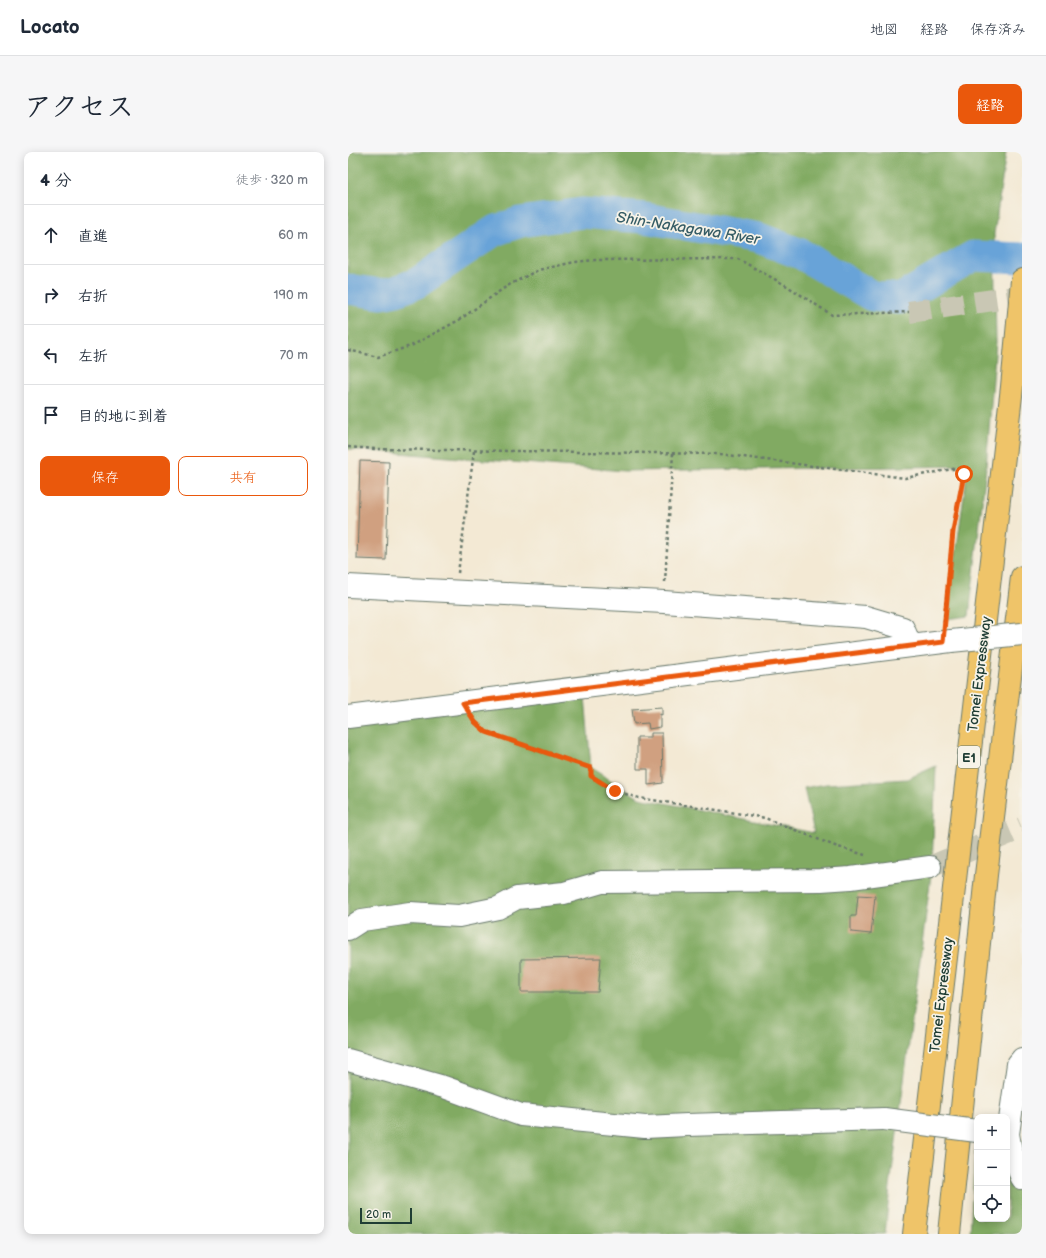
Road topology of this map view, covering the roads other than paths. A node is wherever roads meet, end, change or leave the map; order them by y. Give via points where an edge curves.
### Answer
1 (1022, 280) edge
2 (1022, 577) edge
3 (348, 586) edge
4 (1022, 634) edge
5 (911, 646) junction
6 (348, 717) edge
7 (930, 867) tunnel mouth
8 (348, 929) edge
9 (1022, 1059) edge
10 (348, 1060) edge
11 (1011, 1127) edge
12 (974, 1131) edge
13 (1022, 1178) edge
14 (914, 1234) edge
15 (949, 1234) edge

1 - 14 highway, Tomei Expressway / E1 via 1012,387
2 - 15 highway, E1 via 986,875
3 - 5 street via 664,602 866,617 903,628
4 - 5 street, bridge
5 - 6 street
7 - 8 street via 821,880 602,882 564,893 517,898 498,908 459,916 410,913 362,920
9 - 11 street via 1018,1064
10 - 12 street, bridge via 444,1087 522,1115 645,1127 884,1119
11 - 13 street via 1011,1151

